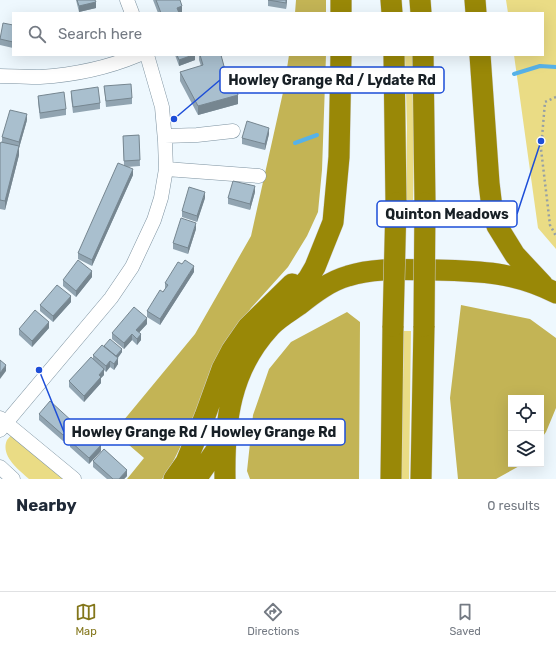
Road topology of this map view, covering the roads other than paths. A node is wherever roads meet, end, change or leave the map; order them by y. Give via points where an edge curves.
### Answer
1 (127, 0) edge
2 (341, 0) edge
3 (391, 0) edge
4 (420, 0) edge
5 (475, 0) edge
6 (132, 12) edge
7 (341, 12) edge
8 (392, 12) edge
9 (421, 12) edge
10 (476, 12) edge
11 (135, 56) edge
12 (147, 56) edge
13 (341, 56) edge
14 (394, 56) edge
15 (423, 56) edge
16 (480, 56) edge
17 (0, 76) edge
18 (233, 130) dead end
19 (164, 136) junction
20 (166, 169) junction
21 (259, 176) dead end
22 (321, 250) junction
23 (551, 291) edge
24 (271, 325) junction
25 (227, 420) junction
26 (2, 423) edge
27 (0, 467) edge
28 (12, 479) edge
29 (74, 479) edge
30 (174, 479) edge
31 (196, 479) edge
32 (225, 479) edge
33 (391, 479) edge
34 (421, 479) edge

1 - 6 street
2 - 7 highway
3 - 8 highway
4 - 9 highway
5 - 10 highway
11 - 17 street via 73,73 39,77
12 - 19 street via 162,107
13 - 22 highway via 336,196 333,222
14 - 33 highway, bridge via 396,203
15 - 34 highway, bridge via 425,203
16 - 23 highway via 489,183 497,226 514,255
18 - 19 street
19 - 20 street
20 - 21 street
20 - 26 street via 154,220 132,268 111,298
22 - 24 highway via 308,279
22 - 30 highway via 302,274 248,327 232,350 222,368 186,462
23 - 24 highway via 517,277 489,272 364,272 333,282
24 - 25 highway via 253,347 241,369
25 - 31 highway via 217,449
25 - 32 highway
26 - 29 street
27 - 28 street

